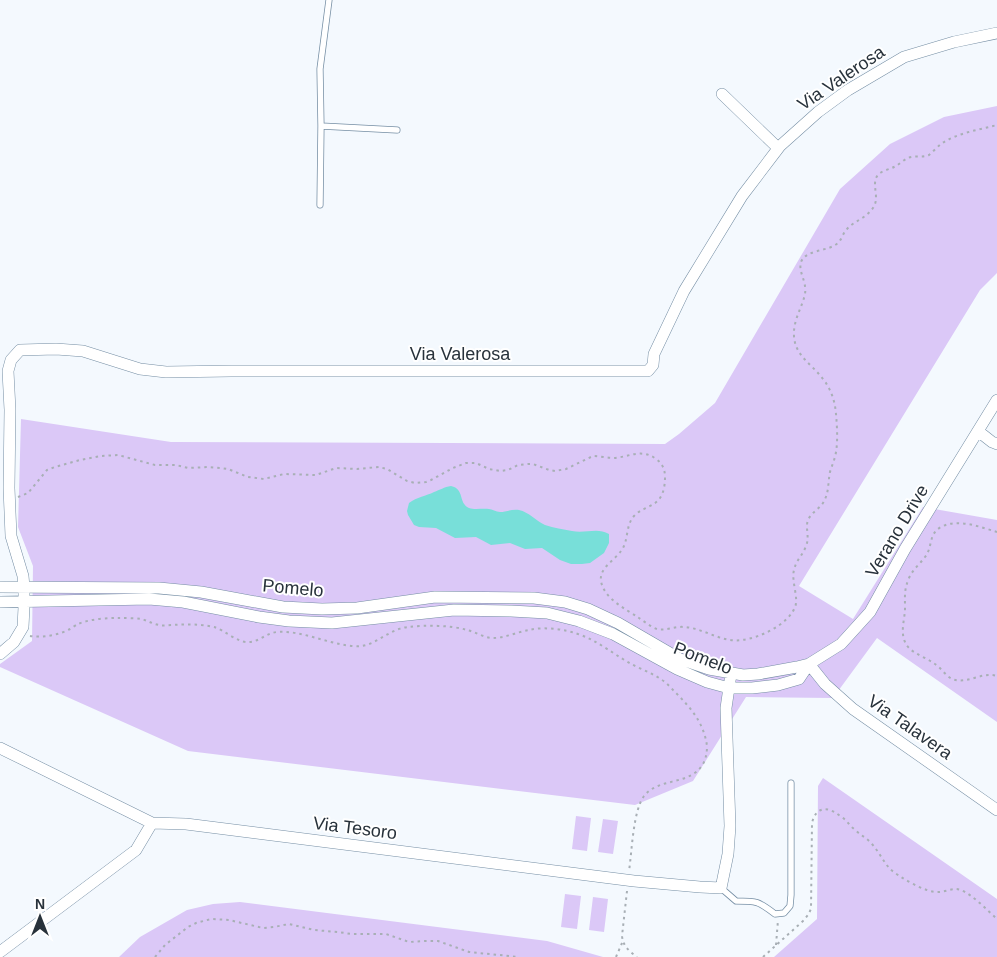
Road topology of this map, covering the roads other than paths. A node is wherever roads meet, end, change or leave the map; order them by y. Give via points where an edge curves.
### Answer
1 (329, 0) edge
2 (997, 33) edge
3 (722, 94) dead end
4 (321, 126) junction
5 (397, 130) dead end
6 (778, 148) junction
7 (320, 204) dead end
8 (997, 400) edge
9 (978, 432) junction
10 (997, 444) edge
11 (0, 587) edge
12 (24, 587) junction
13 (24, 601) junction
14 (0, 602) edge
15 (0, 654) edge
16 (809, 664) junction
17 (731, 674) junction
18 (729, 688) junction
19 (0, 748) edge
20 (791, 783) dead end
21 (997, 810) edge
22 (152, 823) junction
23 (721, 888) junction
24 (0, 952) edge

1 - 4 lane via 320,69
2 - 6 street, Via Valerosa via 904,57 848,90
3 - 6 street
4 - 5 lane
4 - 7 lane
6 - 12 street, Via Valerosa via 742,196 684,291 648,371 166,372 140,369 82,351 20,350 11,360 8,371 9,497 11,536
8 - 9 street, Verano Drive
9 - 10 street
9 - 16 street, Verano Drive via 870,612 842,644
11 - 12 street, Pomelo
12 - 13 street, Via Valerosa
12 - 17 street, Pomelo via 172,589 283,607 322,609 435,598 534,598 588,609 680,659
13 - 14 street, Pomelo
13 - 15 street, Via Valerosa via 23,627 14,642
13 - 18 street, Pomelo via 149,599 289,621 332,623 454,610 547,613 613,634 677,669
16 - 17 street, Pomelo via 758,674
16 - 18 street, Pomelo via 799,679 778,685
16 - 21 street, Via Talavera via 825,684 853,708
17 - 18 street
18 - 23 street via 726,708 730,826
19 - 22 street, Via Tesoro
20 - 23 lane via 790,906 778,915 758,902 736,901
22 - 23 street, Via Tesoro via 186,824 628,880
22 - 24 street via 136,850

